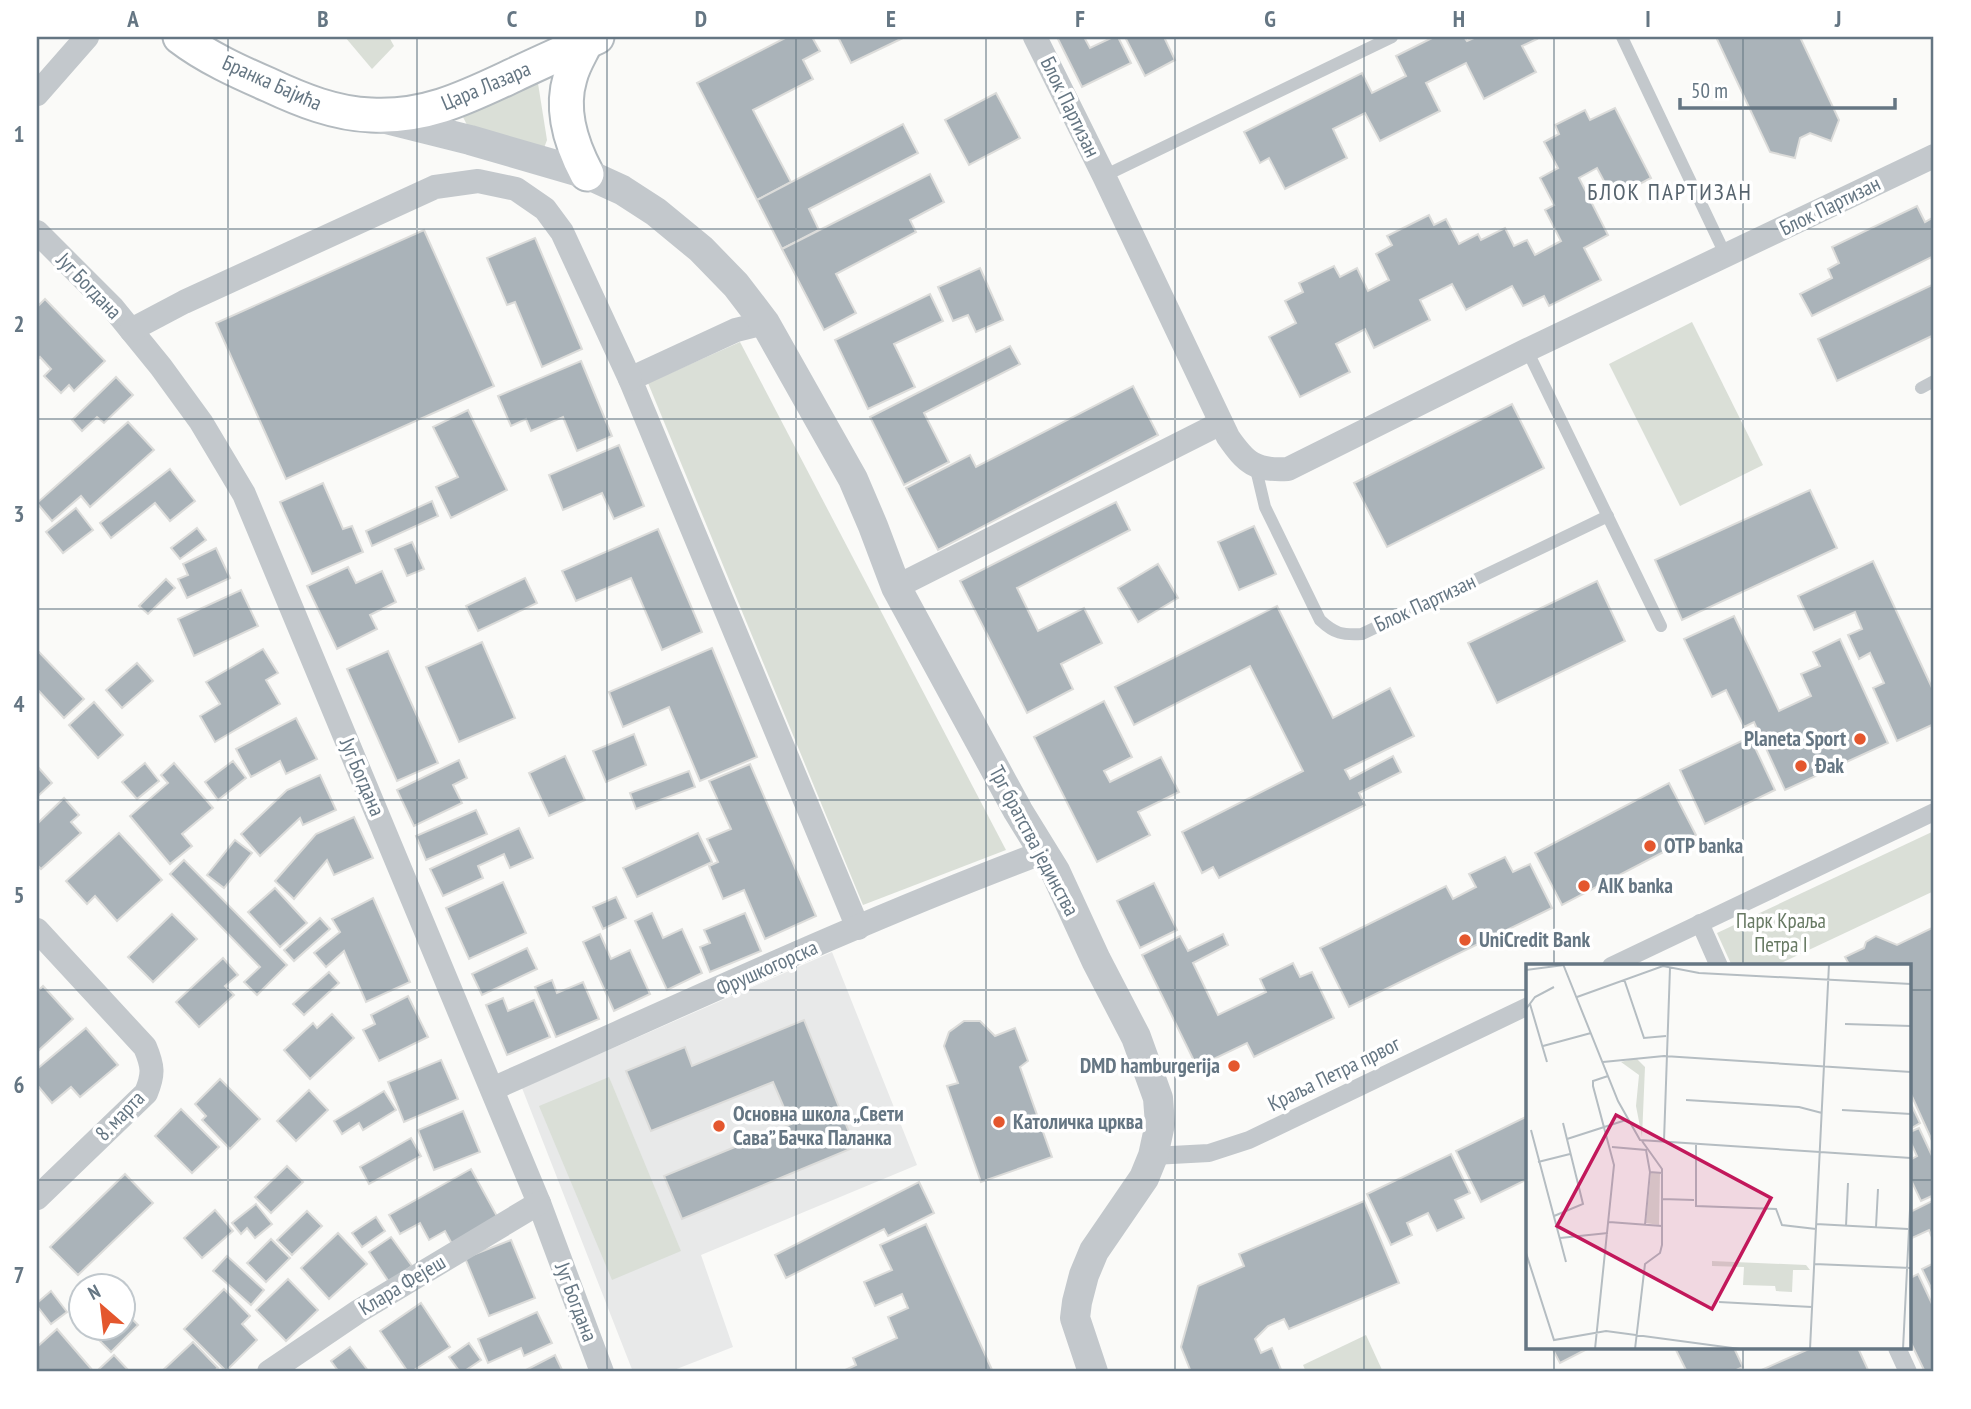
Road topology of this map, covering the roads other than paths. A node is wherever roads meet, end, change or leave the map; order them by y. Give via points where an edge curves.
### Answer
1 (87, 37) edge
2 (180, 37) edge
3 (1035, 37) edge
4 (1392, 37) edge
5 (1622, 37) edge
6 (592, 39) edge
7 (37, 94) edge
8 (370, 116) junction
9 (1934, 156) edge
10 (587, 174) junction
11 (1104, 176) junction
12 (37, 232) edge
13 (1726, 256) junction
14 (765, 323) junction
15 (131, 330) junction
16 (1527, 350) junction
17 (630, 379) junction
18 (1934, 382) edge
19 (1921, 388) dead end
20 (1221, 423) junction
21 (1255, 465) junction
22 (1608, 516) junction
23 (896, 587) junction
24 (1661, 626) dead end
25 (1934, 812) edge
26 (1044, 852) junction
27 (1700, 923) junction
28 (858, 928) junction
29 (37, 930) edge
30 (1615, 964) edge
31 (1718, 964) edge
32 (1526, 1007) edge
33 (492, 1089) junction
34 (1153, 1156) junction
35 (37, 1198) edge
36 (539, 1203) junction
37 (1898, 1350) edge
38 (269, 1372) edge
39 (602, 1372) edge
40 (1093, 1372) edge
41 (1908, 1372) edge

1 - 7 street
2 - 8 main road, Бранка Бајића via 291,95
3 - 11 street, Блок Партизан
4 - 11 lane, Блок Партизан
5 - 13 lane
6 - 8 main road, Цара Лазара via 462,100 402,115
6 - 10 main road via 570,75 565,101 575,150
8 - 10 street, Трг братства јединства
9 - 13 street, Блок Партизан
10 - 14 street, Трг братства јединства via 656,212 701,249 737,285
11 - 20 street, Блок Партизан
12 - 15 street, Југ Богдана
13 - 16 street, Блок Партизан
14 - 17 street via 736,330
14 - 23 street, Трг братства јединства via 853,479
15 - 17 street via 435,187 478,181 516,189 545,209 562,232
15 - 33 street, Југ Богдана via 201,422 244,494
16 - 21 street, Блок Партизан via 1288,469
16 - 22 lane
17 - 28 street
18 - 19 lane
20 - 21 street, Блок Партизан via 1241,455
20 - 23 street
21 - 22 lane, Блок Партизан via 1265,508 1320,620 1332,631 1346,634 1362,634
22 - 24 lane
23 - 26 street, Трг братства јединства
25 - 27 street
26 - 28 street, Фрушкогорска
26 - 34 street, Трг братства јединства via 1136,1037 1158,1098 1160,1124
27 - 30 street
27 - 31 street
28 - 33 street, Фрушкогорска
29 - 35 street, 8. марта via 145,1046 152,1078 146,1093
32 - 34 street, Краља Петра првог via 1249,1140 1209,1153
33 - 36 street, Југ Богдана
34 - 40 street, Трг братства јединства via 1084,1275 1075,1318
36 - 38 street, Клара Фејеш via 359,1311
36 - 39 street, Југ Богдана
37 - 41 street

